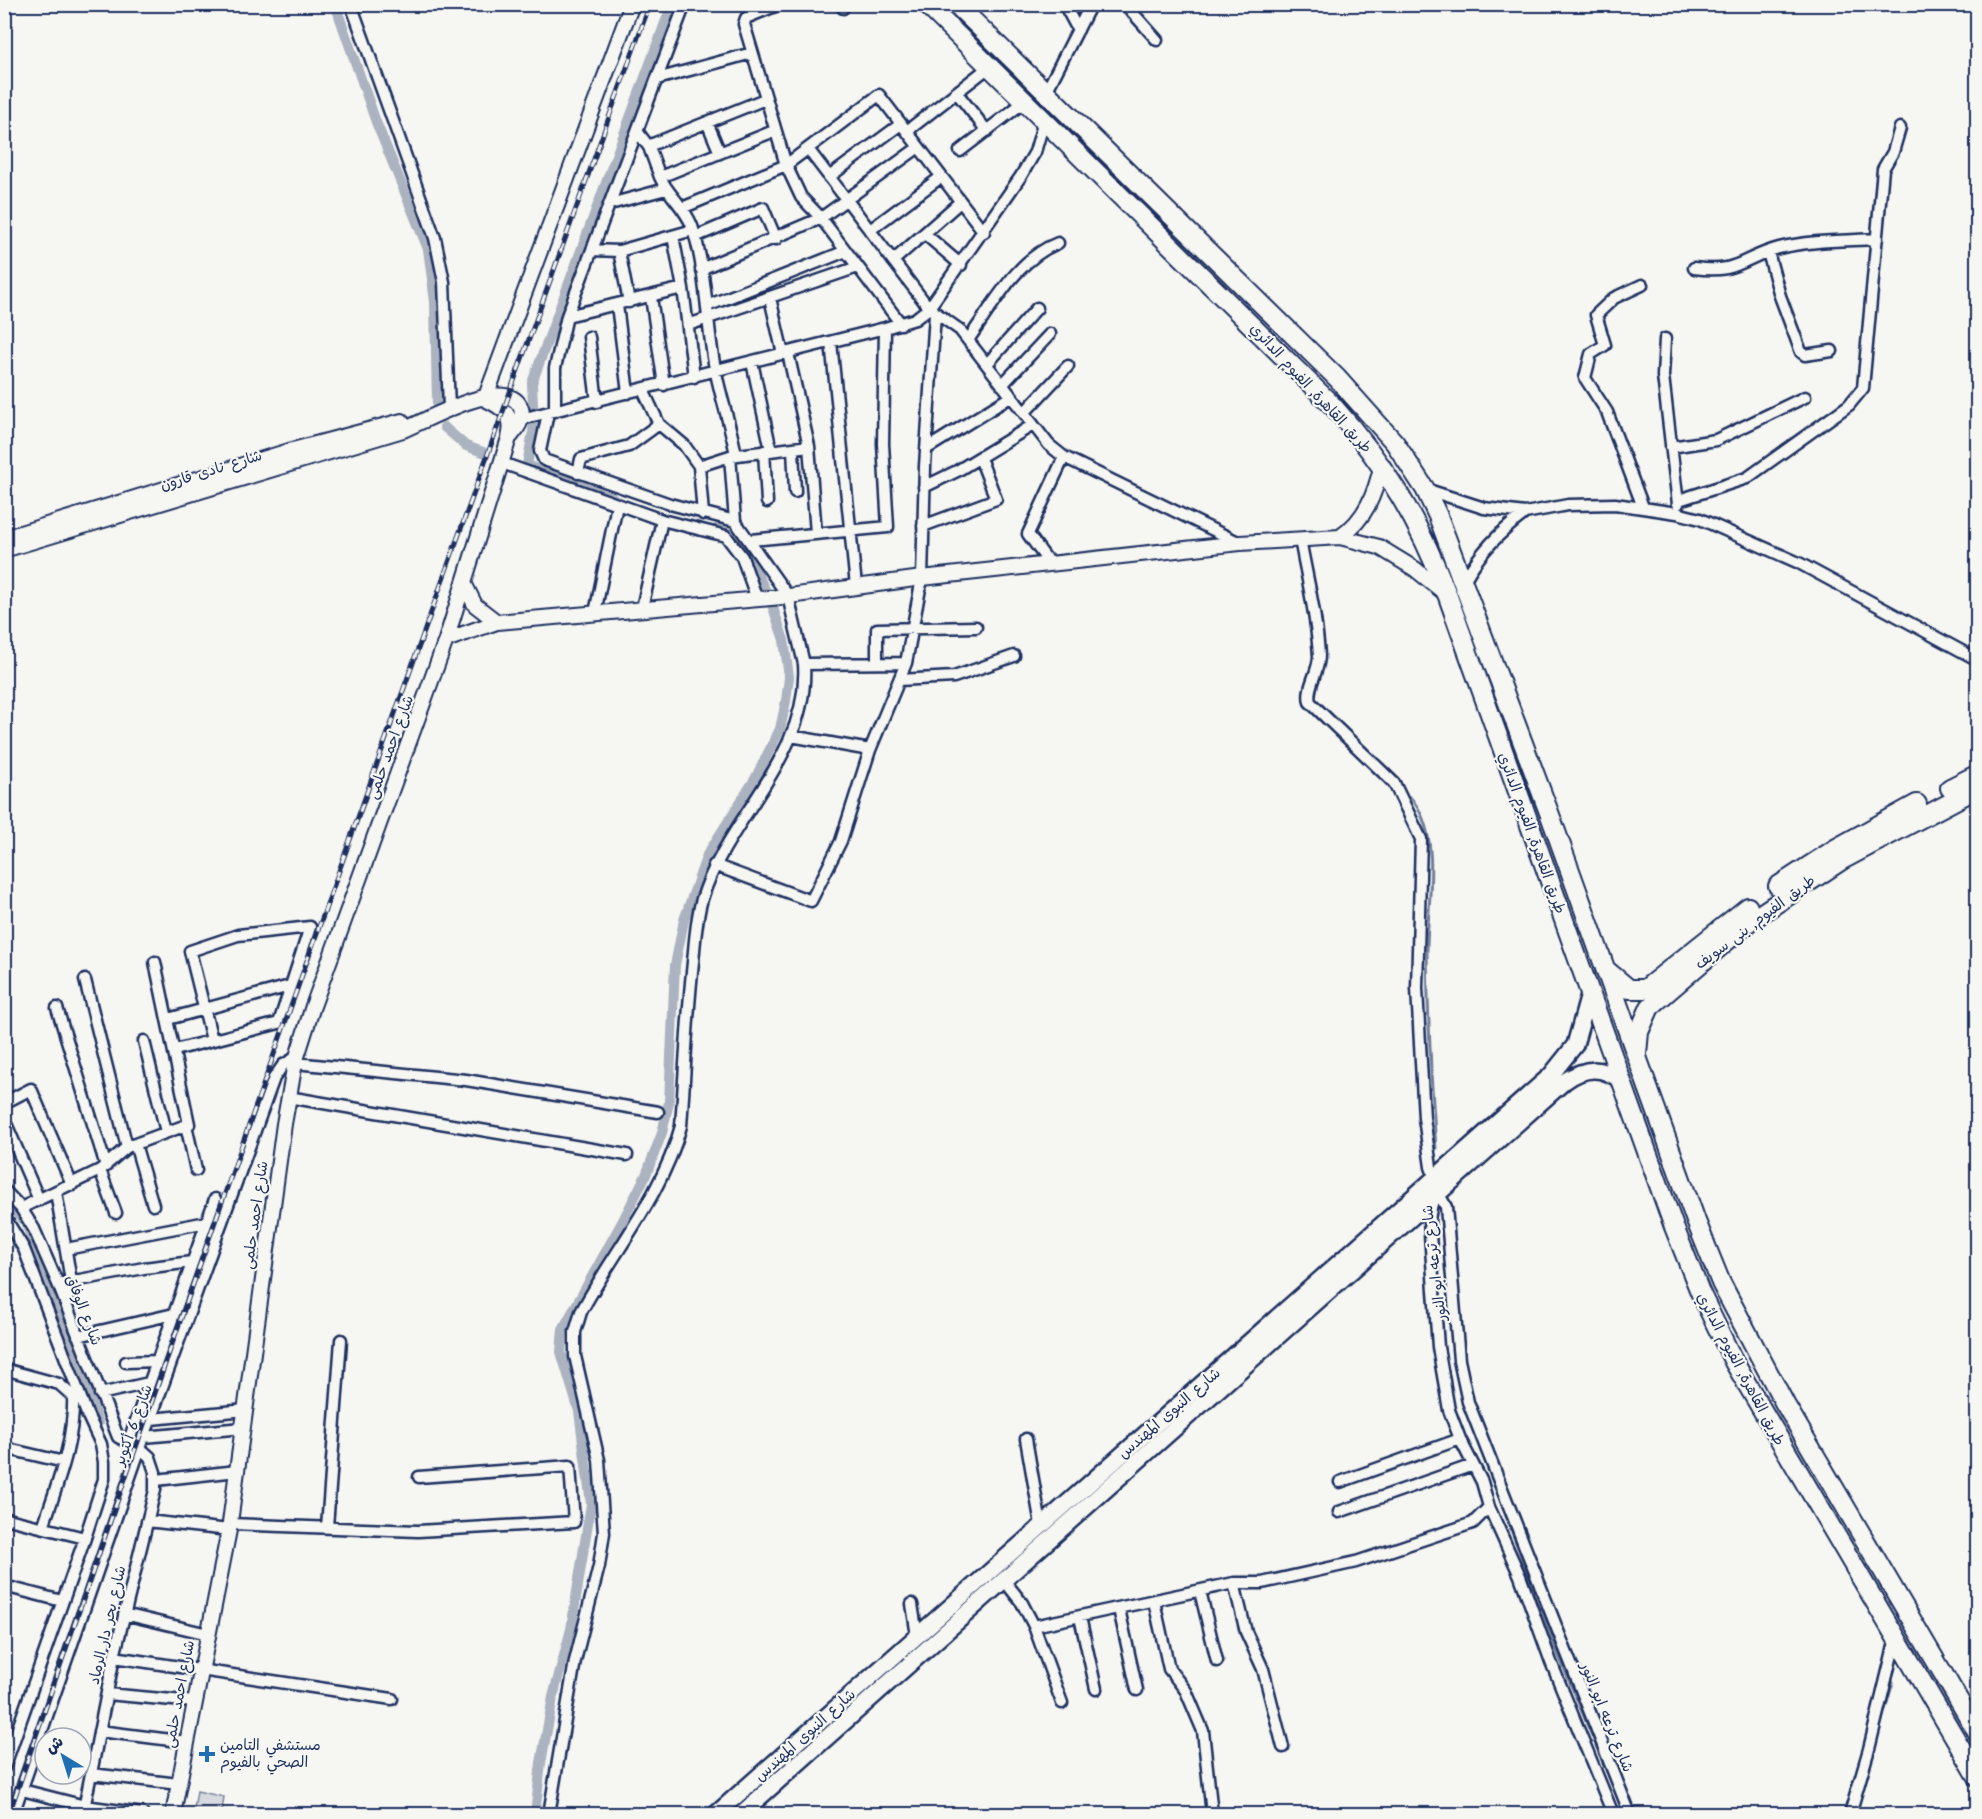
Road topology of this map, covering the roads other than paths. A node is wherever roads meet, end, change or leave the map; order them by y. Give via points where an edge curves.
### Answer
1 (351, 4) edge
2 (632, 4) edge
3 (685, 4) edge
4 (926, 4) edge
5 (956, 4) edge
6 (1064, 4) edge
7 (1091, 4) edge
8 (1125, 4) edge
9 (778, 5) edge
10 (1078, 30) junction
11 (1157, 40) dead end
12 (752, 53) junction
13 (989, 67) junction
14 (657, 79) junction
15 (1046, 92) junction
16 (957, 93) junction
17 (765, 99) junction
18 (1024, 102) junction
19 (1044, 121) junction
20 (707, 122) junction
21 (904, 128) junction
22 (1900, 128) dead end
23 (638, 131) junction
24 (774, 131) junction
25 (987, 131) junction
26 (648, 146) junction
27 (919, 147) junction
28 (808, 149) junction
29 (960, 151) dead end
30 (720, 153) junction
31 (786, 165) junction
32 (660, 177) junction
33 (829, 177) junction
34 (941, 177) junction
35 (666, 189) junction
36 (847, 201) junction
37 (960, 202) junction
38 (610, 204) junction
39 (682, 208) junction
40 (821, 218) junction
41 (870, 230) junction
42 (984, 232) junction
43 (694, 234) junction
44 (925, 234) junction
45 (673, 236) junction
46 (776, 239) junction
47 (1877, 239) junction
48 (1058, 243) dead end
49 (592, 250) junction
50 (619, 251) junction
51 (846, 251) junction
52 (1768, 252) junction
53 (893, 261) junction
54 (1219, 262) junction
55 (961, 264) junction
56 (858, 267) junction
57 (1694, 268) dead end
58 (701, 269) junction
59 (1203, 278) junction
60 (1642, 285) dead end
61 (683, 288) junction
62 (651, 297) junction
63 (770, 298) junction
64 (629, 302) junction
65 (617, 305) junction
66 (707, 306) junction
67 (1037, 308) dead end
68 (932, 311) junction
69 (567, 316) junction
70 (709, 320) junction
71 (901, 324) junction
72 (688, 325) junction
73 (885, 328) junction
74 (1050, 334) dead end
75 (589, 337) dead end
76 (1665, 339) dead end
77 (968, 340) junction
78 (831, 342) junction
79 (1832, 351) dead end
80 (786, 353) junction
81 (752, 362) junction
82 (987, 364) junction
83 (1068, 366) dead end
84 (716, 371) junction
85 (694, 376) junction
86 (664, 385) junction
87 (1002, 385) junction
88 (643, 390) junction
89 (628, 393) junction
90 (1012, 396) junction
91 (1805, 398) dead end
92 (485, 399) junction
93 (597, 402) junction
94 (449, 408) junction
95 (549, 413) junction
96 (1024, 413) junction
97 (521, 419) junction
98 (659, 424) junction
99 (1033, 425) junction
100 (809, 446) junction
101 (1671, 447) junction
102 (793, 448) junction
103 (926, 449) junction
104 (768, 451) junction
105 (733, 455) junction
106 (1064, 457) junction
107 (980, 458) junction
108 (502, 463) junction
109 (1382, 465) junction
110 (699, 466) junction
111 (578, 473) junction
112 (924, 487) junction
113 (1425, 489) junction
114 (795, 492) dead end
115 (1679, 500) junction
116 (767, 502) dead end
117 (617, 506) junction
118 (1643, 507) junction
119 (1525, 513) junction
120 (1677, 513) junction
121 (703, 514) junction
122 (100, 515) junction
123 (662, 520) junction
124 (735, 521) junction
125 (923, 526) junction
126 (852, 530) junction
127 (816, 533) junction
128 (1340, 537) junction
129 (4, 538) edge
130 (1300, 539) junction
131 (751, 540) junction
132 (1240, 543) junction
133 (4, 549) edge
134 (1050, 564) junction
135 (922, 578) junction
136 (1464, 580) junction
137 (464, 583) junction
138 (856, 586) junction
139 (1447, 594) junction
140 (785, 597) junction
141 (760, 599) junction
142 (642, 608) junction
143 (595, 614) junction
144 (497, 622) junction
145 (976, 627) dead end
146 (914, 629) junction
147 (446, 640) junction
148 (1014, 656) dead end
149 (1977, 660) edge
150 (877, 662) junction
151 (906, 663) junction
152 (804, 664) junction
153 (900, 680) junction
154 (791, 736) junction
155 (870, 750) junction
156 (1977, 774) edge
157 (1977, 788) edge
158 (1550, 815) junction
159 (1528, 824) junction
160 (714, 865) junction
161 (155, 962) dead end
162 (1602, 966) junction
163 (85, 980) dead end
164 (290, 986) junction
165 (1590, 991) junction
166 (57, 1008) dead end
167 (205, 1009) junction
168 (168, 1019) junction
169 (212, 1040) junction
170 (144, 1041) dead end
171 (175, 1050) junction
172 (1637, 1058) junction
173 (296, 1060) junction
174 (1621, 1081) junction
175 (288, 1096) junction
176 (4, 1103) edge
177 (658, 1112) dead end
178 (186, 1125) junction
179 (7, 1126) dead end
180 (166, 1132) junction
181 (131, 1146) junction
182 (627, 1155) dead end
183 (1677, 1167) junction
184 (103, 1168) junction
185 (196, 1170) dead end
186 (1655, 1175) junction
187 (72, 1185) junction
188 (1437, 1185) junction
189 (4, 1190) edge
190 (56, 1192) junction
191 (215, 1199) dead end
192 (39, 1200) junction
193 (153, 1205) dead end
194 (21, 1208) junction
195 (116, 1213) dead end
196 (4, 1216) edge
197 (207, 1222) junction
198 (66, 1249) junction
199 (192, 1262) junction
200 (70, 1281) junction
201 (58, 1284) junction
202 (66, 1304) junction
203 (174, 1314) junction
204 (1268, 1334) junction
205 (78, 1336) junction
206 (341, 1340) dead end
207 (158, 1360) junction
208 (126, 1362) dead end
209 (4, 1370) edge
210 (149, 1383) junction
211 (100, 1394) junction
212 (73, 1395) junction
213 (246, 1410) junction
214 (87, 1414) junction
215 (151, 1419) junction
216 (109, 1420) junction
217 (93, 1427) junction
218 (243, 1428) junction
219 (1026, 1439) dead end
220 (1460, 1439) junction
221 (128, 1443) junction
222 (142, 1443) junction
223 (4, 1448) edge
224 (64, 1462) junction
225 (1473, 1465) junction
226 (237, 1471) junction
227 (418, 1477) dead end
228 (156, 1480) junction
229 (1340, 1482) dead end
230 (1489, 1507) junction
231 (1339, 1512) dead end
232 (4, 1518) edge
233 (147, 1521) junction
234 (1041, 1525) junction
235 (43, 1527) junction
236 (229, 1527) junction
237 (327, 1527) junction
238 (85, 1538) junction
239 (1003, 1579) junction
240 (1234, 1583) junction
241 (4, 1586) edge
242 (1200, 1591) junction
243 (62, 1601) junction
244 (1154, 1601) junction
245 (912, 1604) dead end
246 (1119, 1609) junction
247 (124, 1614) junction
248 (1080, 1617) junction
249 (1034, 1626) junction
250 (208, 1634) junction
251 (917, 1636) junction
252 (1896, 1638) junction
253 (1929, 1649) junction
254 (114, 1657) junction
255 (1217, 1661) dead end
256 (1910, 1661) junction
257 (201, 1668) junction
258 (1096, 1689) dead end
259 (1137, 1690) dead end
260 (107, 1694) junction
261 (392, 1699) dead end
262 (195, 1702) junction
263 (1062, 1703) dead end
264 (99, 1731) junction
265 (1977, 1733) edge
266 (187, 1742) junction
267 (1283, 1747) dead end
268 (93, 1763) edge
269 (4, 1768) edge
270 (93, 1774) edge
271 (1977, 1777) edge
272 (179, 1784) junction
273 (89, 1786) edge
274 (22, 1790) junction
275 (84, 1810) edge
276 (717, 1814) edge
277 (13, 1815) edge
278 (143, 1815) edge
279 (173, 1815) edge
280 (549, 1815) edge
281 (741, 1815) edge
282 (1212, 1815) edge
283 (1613, 1815) edge
284 (1630, 1815) edge
285 (1850, 1815) edge

1 - 94 street via 435,238 444,282
2 - 92 main road
3 - 14 street
4 - 13 highway, طريق القاهرة, الفيوم الدائري
5 - 15 highway, طريق القاهرة, الفيوم الدائري
6 - 10 street
7 - 10 street
8 - 11 street
9 - 12 street via 744,20
10 - 15 street
12 - 14 street
12 - 17 street
13 - 16 street
13 - 18 highway, طريق القاهرة, الفيوم الدائري
14 - 23 street
15 - 54 highway, طريق القاهرة, الفيوم الدائري
16 - 21 street
16 - 25 street
17 - 20 street
17 - 24 street
18 - 19 highway, طريق القاهرة, الفيوم الدائري
18 - 25 street
19 - 42 street via 1035,152
19 - 59 highway, طريق القاهرة, الفيوم الدائري
20 - 26 street
20 - 30 street
21 - 27 street
21 - 28 street via 879,95
21 - 33 street
22 - 47 street via 1883,169
23 - 26 street
23 - 38 street
24 - 30 street
24 - 31 street
25 - 29 street
26 - 32 street
27 - 34 street
27 - 36 street
28 - 31 street
28 - 33 street
30 - 32 street
31 - 39 street
31 - 40 street via 801,198
32 - 35 street
33 - 36 street
34 - 37 street
34 - 41 street
35 - 38 street
35 - 39 street
36 - 40 street
36 - 41 street
37 - 42 street
37 - 44 street
38 - 49 street
39 - 43 street
40 - 46 street
40 - 51 street
41 - 53 street
42 - 55 street
43 - 45 street
43 - 46 street via 763,208
43 - 58 street
44 - 53 street
44 - 55 street
45 - 50 street
45 - 61 street
46 - 58 street
47 - 52 street via 1832,240
47 - 115 street via 1865,375 1858,396 1747,478
48 - 77 street via 1042,249 1016,274
49 - 50 street
49 - 69 street
50 - 64 street
51 - 56 street
51 - 66 street
52 - 57 street via 1721,270
52 - 79 street via 1800,352 1804,355
53 - 68 street
54 - 59 highway
54 - 113 highway, طريق القاهرة, الفيوم الدائري via 1381,425
55 - 68 street
56 - 63 street
56 - 71 street
58 - 66 street
59 - 109 highway, طريق القاهرة, الفيوم الدائري via 1332,406
60 - 118 street via 1614,298 1596,315 1605,345 1590,354 1585,378 1607,412
61 - 62 street
61 - 72 street
62 - 64 street
62 - 86 street
63 - 70 street
63 - 80 street
64 - 65 street
65 - 69 street
65 - 89 street
66 - 70 street
67 - 82 street
68 - 71 street
68 - 77 street
68 - 103 street
69 - 95 street
70 - 72 street
70 - 84 street
71 - 73 street
72 - 85 street
73 - 78 street
73 - 126 street via 888,527
74 - 87 street
75 - 93 street
76 - 101 street via 1663,376
77 - 82 street
78 - 80 street
78 - 126 street
80 - 81 street
80 - 100 street
81 - 84 street
81 - 104 street
82 - 87 street
83 - 96 street
84 - 85 street
84 - 105 street
85 - 86 street
86 - 88 street
87 - 90 street
88 - 89 street
88 - 98 street
89 - 93 street
90 - 96 street
90 - 103 street
91 - 101 street via 1716,440
92 - 94 main road, شارع نادى قارون
92 - 97 main road, شارع نادى قارون via 500,396 515,400 521,409
93 - 95 street
94 - 122 main road, شارع نادى قارون via 425,419 407,420 289,451
95 - 97 street
95 - 111 street via 541,456 553,465
96 - 99 street
97 - 108 main road, شارع احمد حلمى via 509,438
98 - 110 street via 684,445
98 - 111 street via 629,446 581,459
99 - 106 street via 1049,446
99 - 107 street
100 - 102 street
100 - 127 street
101 - 115 street
102 - 104 street
102 - 114 street
103 - 112 street
104 - 105 street
104 - 116 street
105 - 110 street
105 - 124 street
106 - 132 street
106 - 134 street via 1028,534
107 - 112 street
107 - 125 street via 996,499
108 - 117 street
108 - 137 main road, شارع احمد حلمى
109 - 128 main road via 1367,509
109 - 139 highway, طريق القاهرة, الفيوم الدائري via 1417,525
110 - 121 street
111 - 121 street
112 - 125 street
113 - 119 street via 1485,508
113 - 136 highway, طريق القاهرة, الفيوم الدائري
115 - 120 street
117 - 123 street
117 - 143 street
118 - 119 street via 1568,505
118 - 120 street
119 - 136 street via 1493,539
120 - 149 street via 1700,519 1799,563
121 - 124 street
122 - 129 main road, شارع نادى قارون
122 - 133 main road, شارع نادى قارون
123 - 141 street via 726,536 742,557
123 - 142 street
124 - 131 street
125 - 135 street
126 - 127 street
126 - 138 street
127 - 131 street
128 - 130 main road
128 - 139 main road via 1379,547
130 - 132 main road
130 - 188 street via 1318,651 1310,702 1394,783 1420,839 1417,988 1424,1118
131 - 140 street
132 - 134 main road
134 - 135 main road
135 - 138 main road
135 - 146 street
136 - 158 highway, طريق القاهرة, الفيوم الدائري
137 - 144 main road via 475,605
137 - 147 main road, شارع احمد حلمى
138 - 140 main road
139 - 159 highway, طريق القاهرة, الفيوم الدائري
140 - 141 main road
140 - 152 street
141 - 142 main road
142 - 143 main road
143 - 144 main road
144 - 147 main road
145 - 146 street
146 - 150 street via 877,628
146 - 151 street
147 - 173 main road, شارع احمد حلمى
148 - 153 street via 954,677
150 - 151 street
150 - 152 street
151 - 153 street
152 - 154 street via 803,702
153 - 155 street
154 - 155 street
154 - 160 street
155 - 160 street via 841,841 811,901
156 - 162 highway, طريق الفيوم, بنى سويف via 1804,868 1653,985 1629,989
157 - 172 highway, طريق الفيوم, بنى سويف via 1842,860 1781,898 1741,929 1650,1007 1639,1032
158 - 159 highway
158 - 162 highway, طريق القاهرة, الفيوم الدائري
159 - 165 highway, طريق القاهرة, الفيوم الدائري
160 - 280 street via 701,901 697,930 688,1003 681,1126 676,1145 651,1195 591,1294 575,1332 579,1379 599,1460 604,1533 575,1661
161 - 168 street
162 - 172 highway, طريق القاهرة, الفيوم الدائري
163 - 181 street
164 - 167 street
164 - 167 street via 310,927 238,935 190,951
164 - 169 street via 279,1023
165 - 174 highway, طريق القاهرة, الفيوم الدائري
165 - 188 main road, شارع النبوى المهندس via 1582,1030 1566,1060
166 - 184 street
167 - 168 street
167 - 169 street
168 - 171 street
169 - 171 street
170 - 180 street
171 - 178 street via 189,1124
172 - 183 highway, طريق القاهرة, الفيوم الدائري
173 - 175 main road, شارع احمد حلمى
173 - 177 street via 466,1080
173 - 215 street, شارع 6 أكتوبر via 284,1065 274,1078
174 - 186 highway, طريق القاهرة, الفيوم الدائري
174 - 188 main road, شارع النبوى المهندس via 1604,1070 1574,1074
175 - 182 street
175 - 213 main road, شارع احمد حلمى
176 - 187 street via 31,1089
178 - 180 street
178 - 185 street
179 - 192 street
180 - 181 street
181 - 184 street
181 - 193 street
183 - 186 highway
183 - 253 highway, طريق القاهرة, الفيوم الدائري via 1721,1284 1751,1343
184 - 187 street
184 - 195 street
186 - 252 highway, طريق القاهرة, الفيوم الدائري via 1700,1292 1734,1362
187 - 190 street
188 - 204 main road, شارع النبوى المهندس
188 - 220 street, شارع ترعه ابو النور via 1429,1220 1438,1347 1449,1410
188 - 284 street, شارع ترعه ابو النور via 1446,1208 1459,1360 1468,1402
189 - 194 street, شارع الوفاق
190 - 192 street
190 - 198 street
191 - 197 street, شارع 6 أكتوبر
192 - 194 street
194 - 201 street, شارع الوفاق
196 - 214 street via 24,1249
197 - 198 street
197 - 199 street, شارع 6 أكتوبر
198 - 200 street
199 - 200 street
199 - 203 street, شارع 6 أكتوبر
200 - 201 street
200 - 202 street
201 - 202 street, شارع الوفاق
202 - 205 street, شارع الوفاق
203 - 205 street
203 - 207 street, شارع 6 أكتوبر
204 - 234 main road, شارع النبوى المهندس
204 - 239 main road, شارع النبوى المهندس
205 - 211 street, شارع الوفاق
206 - 237 street
207 - 208 street
207 - 210 street, شارع 6 أكتوبر
209 - 212 street via 50,1380
210 - 211 street
210 - 221 street, شارع 6 أكتوبر
211 - 216 street, شارع الوفاق
212 - 214 street
212 - 224 street via 73,1425
213 - 215 street
213 - 218 main road, شارع احمد حلمى
214 - 217 street
215 - 222 street, شارع 6 أكتوبر
216 - 217 street
216 - 221 street, شارع الوفاق via 118,1437
217 - 238 street via 103,1453 104,1479
218 - 222 street
218 - 226 main road, شارع احمد حلمى
219 - 234 street
220 - 225 street, شارع ترعه ابو النور
220 - 229 street
221 - 222 street
222 - 228 street
222 - 274 street, شارع 6 أكتوبر
223 - 224 street
224 - 235 street
225 - 230 street, شارع ترعه ابو النور
225 - 231 street
226 - 228 street
226 - 236 main road, شارع احمد حلمى
227 - 237 street via 570,1466 574,1522 418,1531
228 - 233 street, شارع بحر دار الرماد
230 - 240 street via 1473,1523 1356,1562 1262,1583
230 - 283 street, شارع ترعه ابو النور
232 - 235 street
233 - 236 street
233 - 247 street, شارع بحر دار الرماد
234 - 251 main road, شارع النبوى المهندس
235 - 238 street
236 - 237 street
236 - 250 main road, شارع احمد حلمى
238 - 243 street
239 - 249 street
239 - 281 main road, شارع النبوى المهندس
240 - 242 street
240 - 267 street via 1246,1632 1263,1669
241 - 243 street
242 - 244 street
242 - 255 street
243 - 269 street
244 - 246 street
244 - 282 street via 1169,1669 1186,1691 1203,1731
245 - 251 street
246 - 248 street
246 - 259 street
247 - 250 street
247 - 254 street, شارع بحر دار الرماد
248 - 249 street
248 - 258 street
249 - 263 street
250 - 257 main road, شارع احمد حلمى
251 - 276 main road, شارع النبوى المهندس
252 - 256 highway, طريق القاهرة, الفيوم الدائري
252 - 285 street
253 - 256 highway
253 - 265 highway, طريق القاهرة, الفيوم الدائري
254 - 257 street
254 - 260 street, شارع بحر دار الرماد
256 - 271 highway, طريق القاهرة, الفيوم الدائري
257 - 261 street
257 - 262 main road, شارع احمد حلمى
260 - 262 street
260 - 264 street, شارع بحر دار الرماد
262 - 266 main road, شارع احمد حلمى
264 - 266 street
264 - 268 street, شارع بحر دار الرماد
266 - 272 main road, شارع احمد حلمى
270 - 272 street
272 - 279 main road, شارع احمد حلمى
273 - 275 street, شارع بحر دار الرماد
274 - 275 street
274 - 277 street, شارع 6 أكتوبر
275 - 278 street

